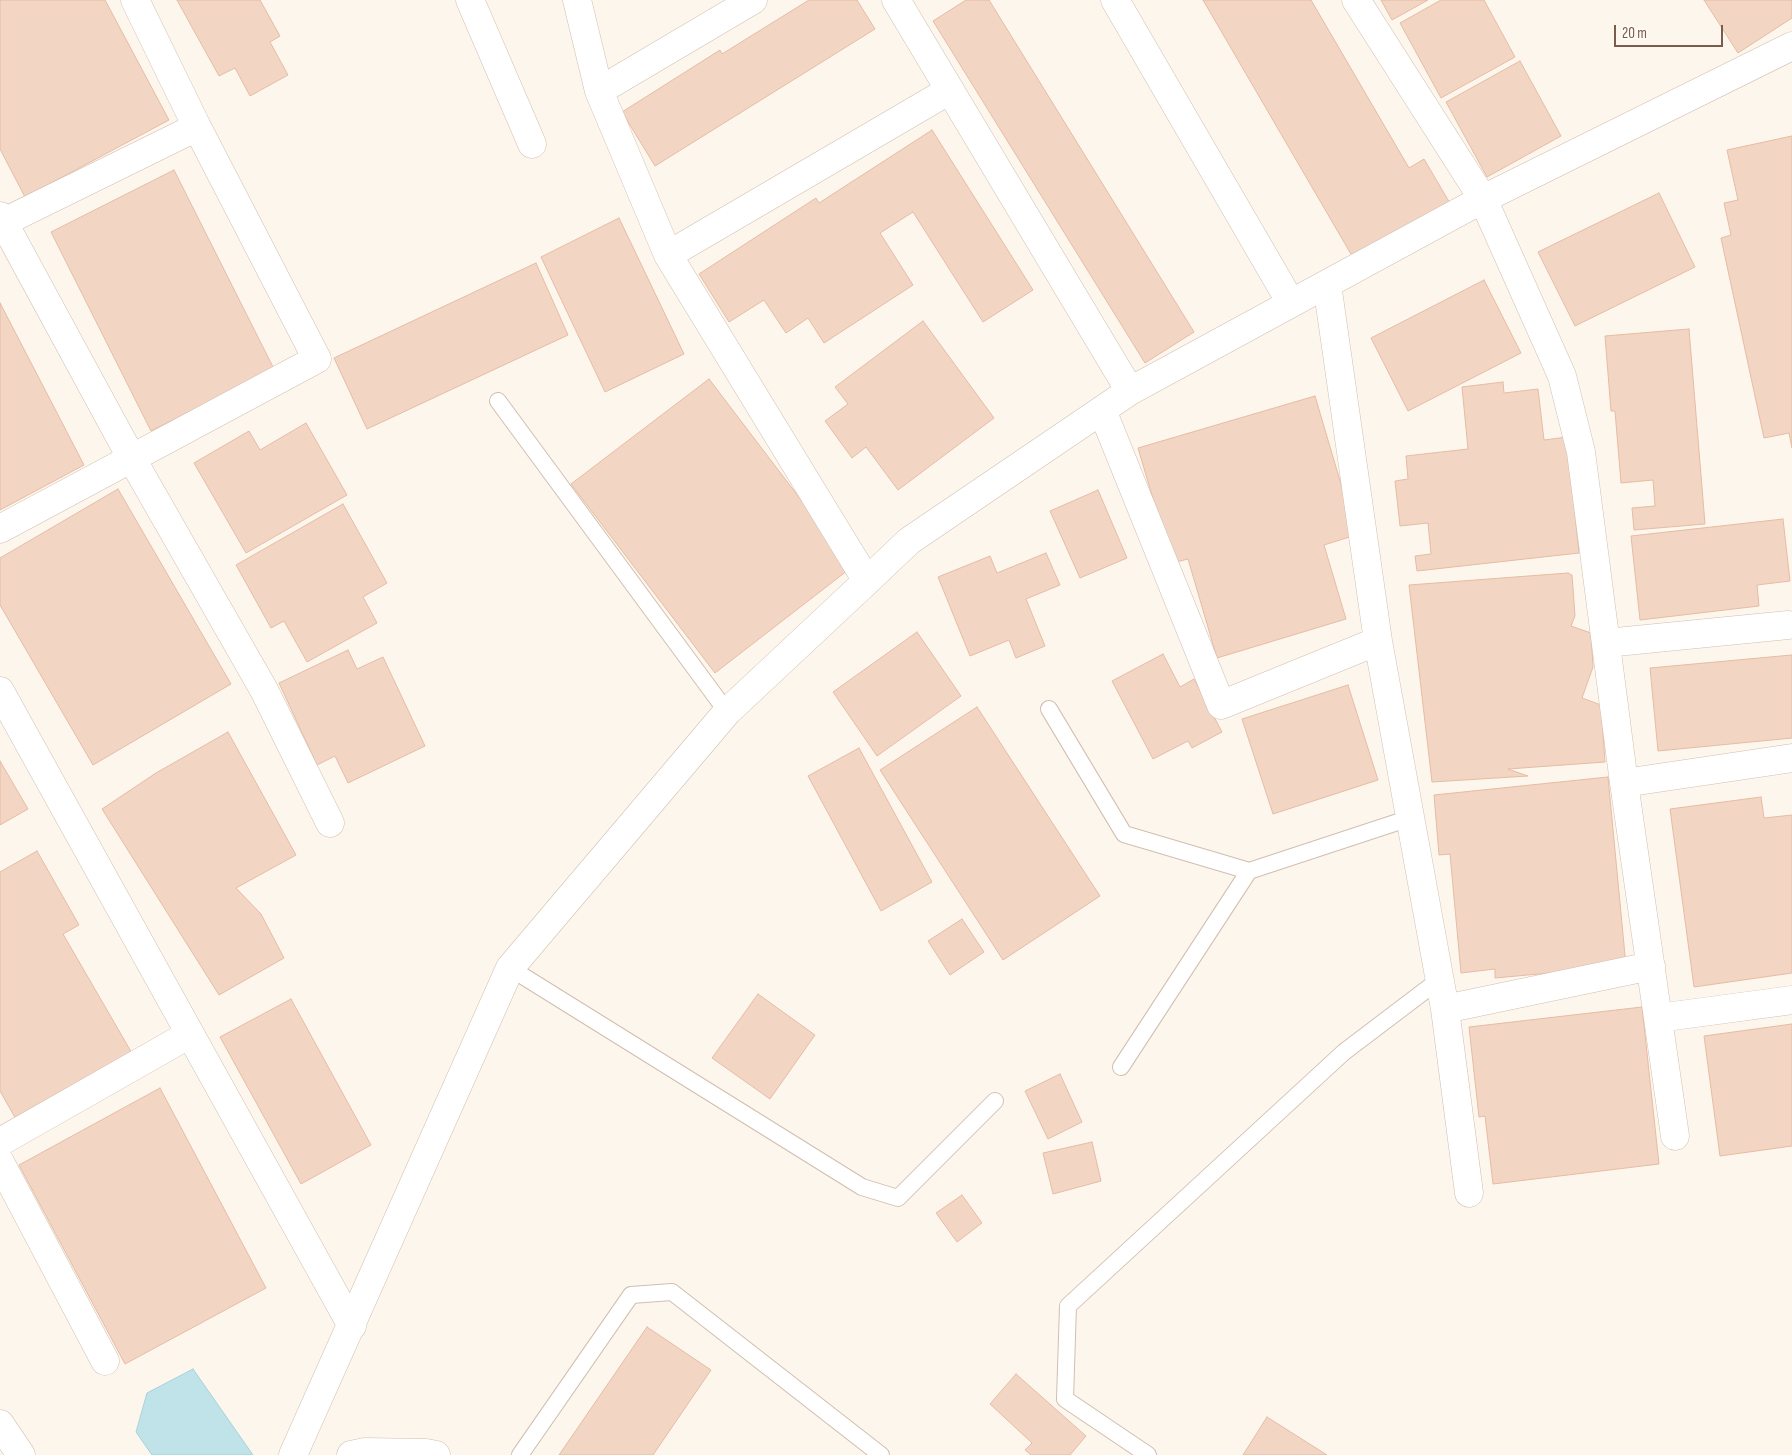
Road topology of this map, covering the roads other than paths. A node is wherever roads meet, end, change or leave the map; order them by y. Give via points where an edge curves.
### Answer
1 (135, 0) edge
2 (470, 0) edge
3 (577, 0) edge
4 (753, 0) edge
5 (896, 0) edge
6 (1115, 0) edge
7 (1356, 0) edge
8 (1792, 46) edge
9 (950, 90) junction
10 (599, 91) junction
11 (197, 127) junction
12 (532, 144) dead end
13 (1483, 199) junction
14 (1, 221) edge
15 (668, 255) junction
16 (1327, 284) junction
17 (1291, 303) junction
18 (1130, 391) junction
19 (498, 402) dead end
20 (1102, 410) junction
21 (132, 459) junction
22 (0, 529) edge
23 (867, 581) junction
24 (1788, 625) dead end
25 (1378, 642) junction
26 (1606, 643) junction
27 (0, 691) edge
28 (1049, 709) dead end
29 (727, 712) junction
30 (1792, 758) edge
31 (1624, 783) junction
32 (1410, 818) junction
33 (330, 823) dead end
34 (1249, 871) junction
35 (1651, 966) junction
36 (510, 968) junction
37 (1440, 980) junction
38 (1792, 1000) edge
39 (1445, 1009) junction
40 (1658, 1018) junction
41 (190, 1034) junction
42 (1121, 1068) dead end
43 (995, 1101) dead end
44 (1676, 1136) dead end
45 (0, 1142) edge
46 (0, 1162) edge
47 (1469, 1193) dead end
48 (352, 1326) junction
49 (105, 1361) dead end
50 (0, 1424) edge
51 (21, 1455) edge
52 (293, 1455) edge
53 (351, 1455) edge
54 (436, 1455) edge
55 (520, 1455) edge
56 (881, 1455) edge
57 (1148, 1455) edge

1 - 11 street
2 - 12 street
3 - 10 street
4 - 10 street
5 - 9 street
6 - 17 street
7 - 13 street
8 - 13 street
9 - 15 street
9 - 18 street
10 - 15 street
11 - 14 street
11 - 21 street via 317,359
13 - 16 street
13 - 26 street via 1562,376 1581,452
14 - 21 street
15 - 23 street
16 - 17 street
16 - 25 street
17 - 18 street
18 - 20 street
19 - 29 lane
20 - 23 street via 910,541
20 - 25 street via 1221,705
21 - 22 street
21 - 33 street via 264,690
23 - 29 street
24 - 26 street
25 - 32 street
26 - 31 street
27 - 41 street
28 - 34 lane via 1124,834
29 - 36 street
30 - 31 street
31 - 35 street
32 - 34 lane
32 - 37 street
34 - 42 lane
35 - 39 street
35 - 40 street
36 - 43 lane via 862,1187 898,1198
36 - 48 street
37 - 39 street
37 - 57 lane via 1344,1052 1068,1306 1065,1399
38 - 40 street
39 - 47 street
40 - 44 street
41 - 45 street
41 - 48 street
46 - 49 street
48 - 52 street
50 - 51 street
53 - 54 street via 426,1452
55 - 56 lane via 631,1295 672,1292

